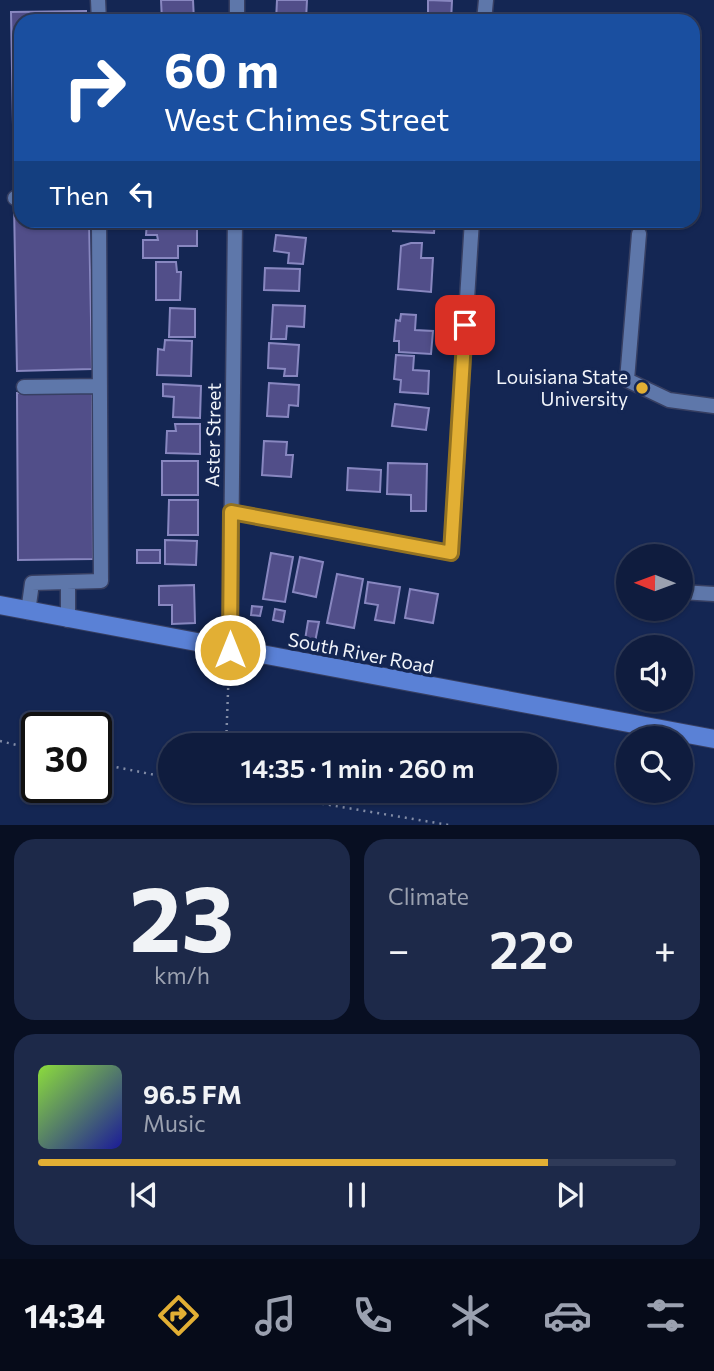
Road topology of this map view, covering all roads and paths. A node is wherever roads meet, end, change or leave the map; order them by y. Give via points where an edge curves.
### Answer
1 (99, 228) edge
2 (234, 228) edge
3 (471, 228) edge
4 (639, 234) dead end
5 (100, 386) junction
6 (24, 387) dead end
7 (714, 405) edge
8 (231, 512) junction
9 (68, 583) junction
10 (693, 593) edge
11 (714, 594) edge
12 (0, 605) edge
13 (28, 612) junction
14 (68, 620) junction
15 (230, 650) junction
16 (226, 733) edge
17 (714, 739) edge
18 (0, 741) edge
19 (21, 746) edge
20 (112, 766) edge
21 (158, 776) edge
22 (318, 803) edge
23 (449, 825) edge

1 - 5 street
2 - 8 street, Aster Street
3 - 8 street via 451,553
4 - 7 street via 627,380 669,400
5 - 6 street
5 - 9 street via 101,581
8 - 15 street, Aster Street
9 - 13 street via 32,583
9 - 14 street
10 - 11 street
12 - 13 main road, South River Road
13 - 14 main road, South River Road
14 - 15 main road, South River Road
15 - 16 path
15 - 17 main road, South River Road
18 - 19 path
20 - 21 path
22 - 23 path

